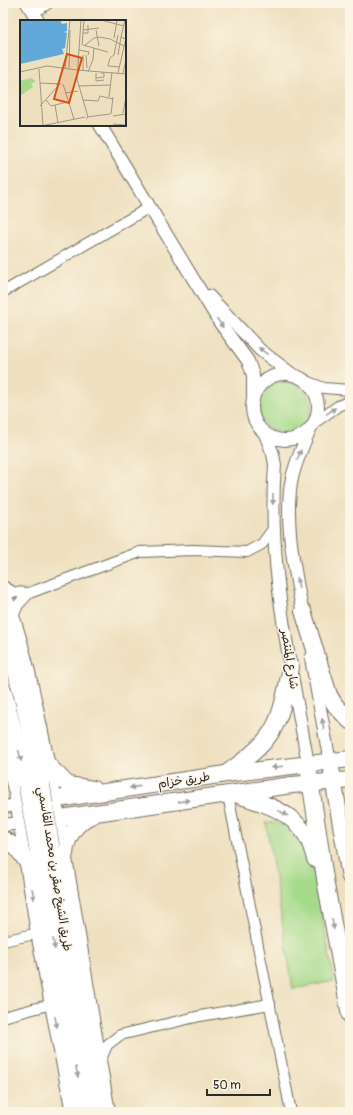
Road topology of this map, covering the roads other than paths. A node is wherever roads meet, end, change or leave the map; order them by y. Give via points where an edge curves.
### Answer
1 (50, 3) edge
2 (32, 12) edge
3 (101, 126) edge
4 (150, 207) junction
5 (192, 278) junction
6 (3, 292) edge
7 (298, 377) junction
8 (350, 390) edge
9 (253, 399) junction
10 (350, 401) edge
11 (311, 427) junction
12 (265, 434) junction
13 (273, 529) junction
14 (3, 586) edge
15 (29, 593) junction
16 (3, 594) edge
17 (303, 611) junction
18 (8, 624) edge
19 (291, 667) junction
20 (3, 691) edge
21 (350, 721) edge
22 (3, 740) edge
23 (8, 759) junction
24 (350, 759) edge
25 (46, 763) junction
26 (330, 763) junction
27 (308, 764) junction
28 (226, 774) junction
29 (350, 780) edge
30 (334, 782) junction
31 (311, 783) junction
32 (34, 784) junction
33 (3, 786) edge
34 (108, 791) junction
35 (231, 794) junction
36 (54, 800) junction
37 (19, 805) junction
38 (3, 807) edge
39 (103, 812) junction
40 (57, 819) junction
41 (22, 823) junction
42 (3, 825) edge
43 (3, 839) edge
44 (44, 849) junction
45 (64, 862) junction
46 (28, 865) junction
47 (350, 877) edge
48 (326, 885) junction
49 (39, 933) junction
50 (3, 941) edge
51 (52, 1004) junction
52 (270, 1004) junction
53 (350, 1015) edge
54 (3, 1017) edge
55 (99, 1067) junction
56 (74, 1112) edge
57 (84, 1112) edge
58 (97, 1112) edge
59 (107, 1112) edge
60 (291, 1112) edge

1 - 2 street
3 - 4 street
4 - 5 street
4 - 6 street
7 -> 5 street via 260,350
5 -> 9 street via 220,324 248,361 253,375
7 - 8 street via 324,388
7 - 9 street via 283,374 273,377 257,389
7 - 11 street via 311,387 316,396 318,407
9 - 12 street via 253,418
11 -> 10 street via 338,406
11 - 12 street via 295,439 284,441
17 -> 11 street, شارع المنتصر via 289,522 292,479 297,459
12 -> 13 street, شارع المنتصر via 275,465
13 - 15 street via 262,544 247,552 140,552
13 - 19 street, شارع المنتصر via 274,555
14 - 15 street via 13,592
15 - 18 street via 18,605
16 - 18 main road
17 - 21 main road via 329,695
26 -> 17 street, شارع المنتصر
18 - 25 main road via 28,674
18 - 32 highway, طريق الشيخ صقر بن محمد القاسمي via 15,666 30,726
19 - 27 street, شارع المنتصر
19 - 28 main road via 282,712 276,727 266,742
20 -> 32 highway, طريق الشيخ صقر بن محمد القاسمي
22 - 23 main road
23 - 33 main road
23 - 37 main road
24 - 26 main road, طريق خزام
25 - 34 main road via 68,785
25 - 36 main road
26 - 27 main road, طريق خزام
26 - 30 main road, شارع المنتصر
27 -> 28 main road, طريق خزام
27 - 31 main road, شارع المنتصر
28 -> 34 main road, طريق خزام
29 - 30 main road, طريق خزام
30 - 31 main road, طريق خزام
30 - 47 main road, شارع المنتصر
31 - 35 main road, طريق خزام
31 - 48 main road, شارع المنتصر
32 - 44 highway, طريق الشيخ صقر بن محمد القاسمي, bridge
34 - 36 main road, طريق خزام
39 -> 35 main road, طريق خزام
35 -> 48 main road via 268,804 290,817 306,835
35 - 52 street
36 - 37 main road, طريق خزام
36 - 40 main road
37 - 38 street
37 - 41 main road
39 - 40 main road, طريق خزام
39 - 45 main road via 90,816 75,828 65,848
40 - 41 main road, طريق خزام
40 - 45 main road
41 - 42 street
41 - 46 main road
43 - 46 main road via 16,847
44 -> 57 highway, طريق الشيخ صقر بن محمد القاسمي via 60,982
44 - 58 highway, طريق الشيخ صقر بن محمد القاسمي
45 - 55 main road
46 -> 49 main road
48 -> 53 main road
49 - 50 street
49 - 51 main road
51 - 54 street
51 -> 56 main road
52 - 55 street via 200,1016 120,1035 103,1051
52 - 60 street
55 - 59 main road

